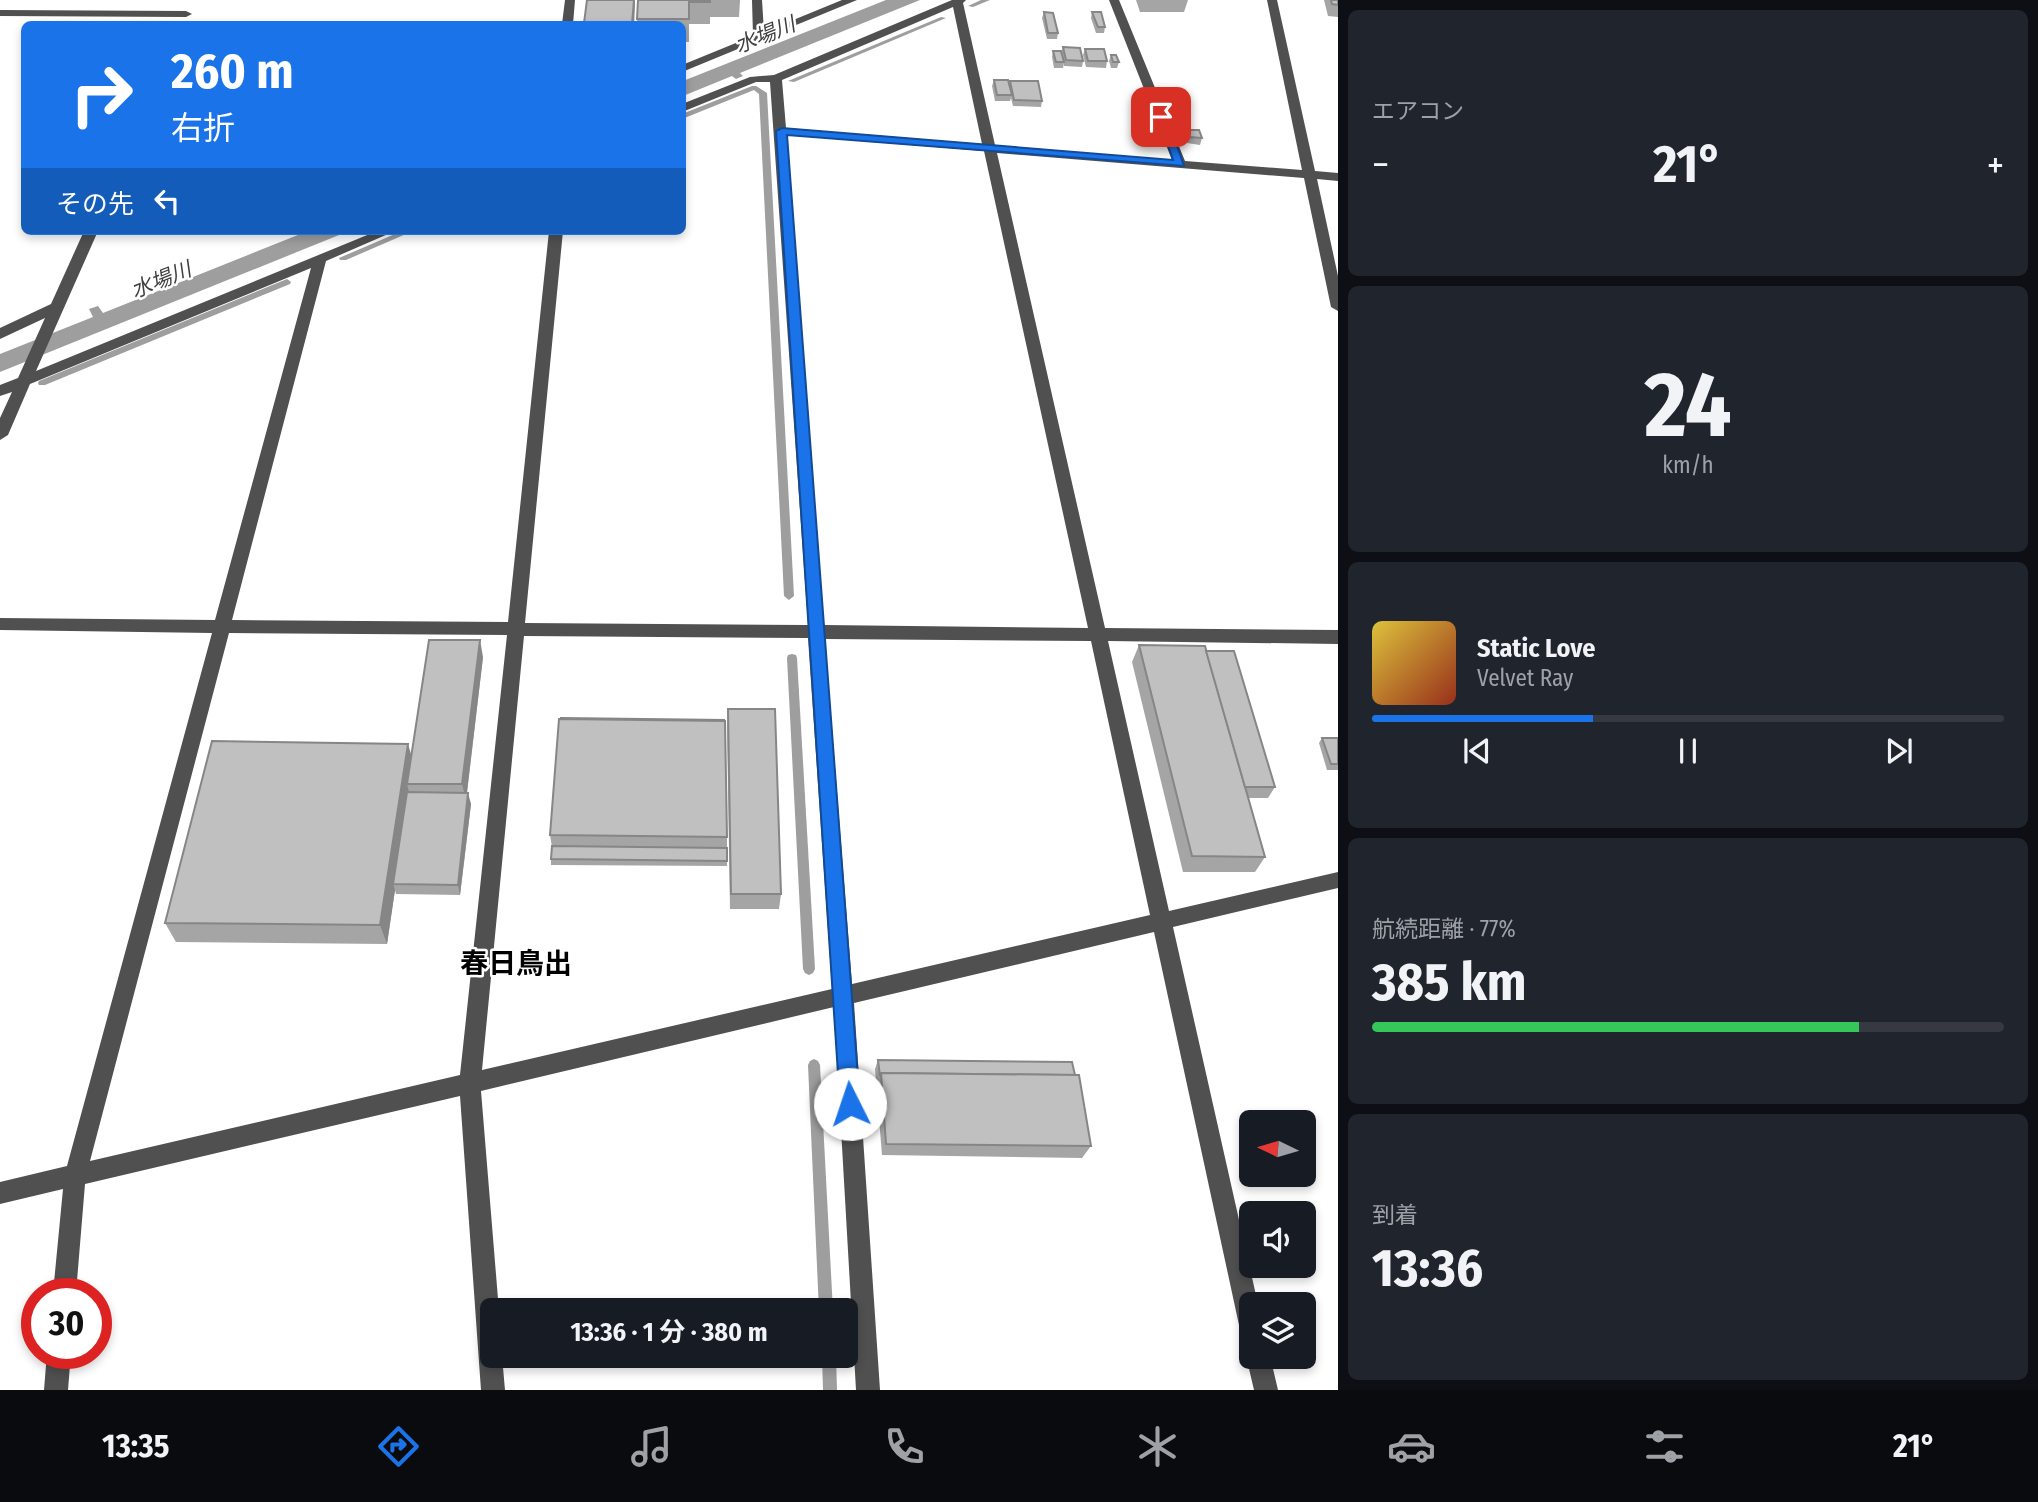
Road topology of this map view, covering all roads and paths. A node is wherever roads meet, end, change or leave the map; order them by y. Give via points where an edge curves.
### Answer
1 (192, 0) edge
2 (570, 0) edge
3 (757, 0) edge
4 (852, 0) edge
5 (1114, 0) edge
6 (1272, 0) edge
7 (959, 1) edge
8 (0, 13) edge
9 (184, 19) edge
10 (568, 21) edge
11 (759, 36) junction
12 (686, 67) edge
13 (776, 78) junction
14 (686, 107) edge
15 (782, 131) junction
16 (989, 148) junction
17 (1180, 164) junction
18 (1310, 174) junction
19 (1338, 177) edge
20 (90, 235) edge
21 (378, 235) edge
22 (556, 235) edge
23 (320, 259) junction
24 (1338, 307) edge
25 (57, 309) junction
26 (0, 334) edge
27 (26, 375) junction
28 (0, 391) edge
29 (0, 435) edge
30 (0, 624) edge
31 (224, 626) junction
32 (516, 629) junction
33 (817, 632) junction
34 (1097, 635) junction
35 (1338, 637) edge
36 (1338, 880) edge
37 (1161, 920) junction
38 (843, 995) junction
39 (470, 1083) junction
40 (75, 1176) junction
41 (0, 1193) edge
42 (65, 1278) edge
43 (1244, 1292) edge
44 (58, 1369) edge
45 (1261, 1369) edge
46 (56, 1390) edge
47 (493, 1390) edge
48 (868, 1390) edge
49 (1266, 1390) edge

1 - 9 street
2 - 10 street
3 - 11 street
4 - 11 street
5 - 17 street
6 - 18 street
7 - 13 street
7 - 16 street
8 - 9 street
11 - 12 street
13 - 14 street via 754,79
13 - 15 street
15 - 16 street
15 - 33 street
16 - 17 street
16 - 34 street
17 - 18 street
18 - 19 street
18 - 24 street
20 - 25 street
21 - 23 street
22 - 32 street
23 - 27 street
23 - 31 street
25 - 26 street
25 - 27 street
27 - 28 street
27 - 29 street
30 - 31 street
31 - 32 street
31 - 40 street
32 - 33 street
32 - 39 street
33 - 34 street
33 - 38 street
34 - 35 street
34 - 37 street
36 - 37 street
37 - 38 street
37 - 43 street
38 - 39 street
38 - 48 street
39 - 40 street
39 - 47 street
40 - 41 street
40 - 42 street
44 - 46 street
45 - 49 street

